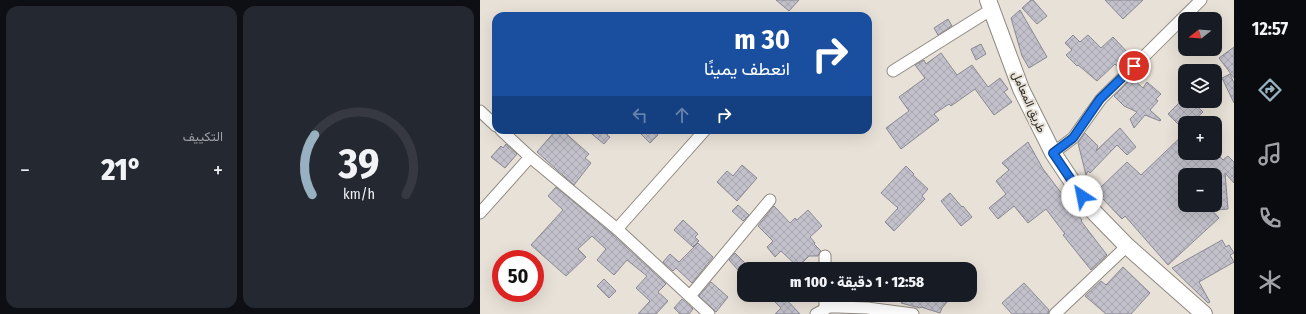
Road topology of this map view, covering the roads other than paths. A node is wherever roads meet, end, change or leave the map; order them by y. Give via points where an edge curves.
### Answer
1 (1201, 0) edge
2 (990, 4) edge
3 (894, 71) dead end
4 (480, 111) edge
5 (492, 122) edge
6 (505, 134) edge
7 (701, 134) edge
8 (1053, 153) junction
9 (530, 157) junction
10 (770, 200) dead end
11 (480, 213) edge
12 (617, 229) junction
13 (1127, 246) junction
14 (825, 256) dead end
15 (825, 262) edge
16 (690, 296) junction
17 (820, 311) edge
18 (709, 314) edge
19 (912, 314) edge
20 (1055, 314) edge
21 (1204, 314) edge

1 - 8 street via 1100,99 1073,138
2 - 3 street
2 - 8 main road, طريق المعامل via 1021,89
4 - 5 street
6 - 9 street
7 - 12 street
8 - 13 main road, طريق المعامل via 1089,207
9 - 11 street
9 - 12 street
10 - 16 street
12 - 16 street
13 - 20 street
13 - 21 main road, طريق المعامل
14 - 15 street
16 - 18 street
17 - 19 street via 834,307 867,308

